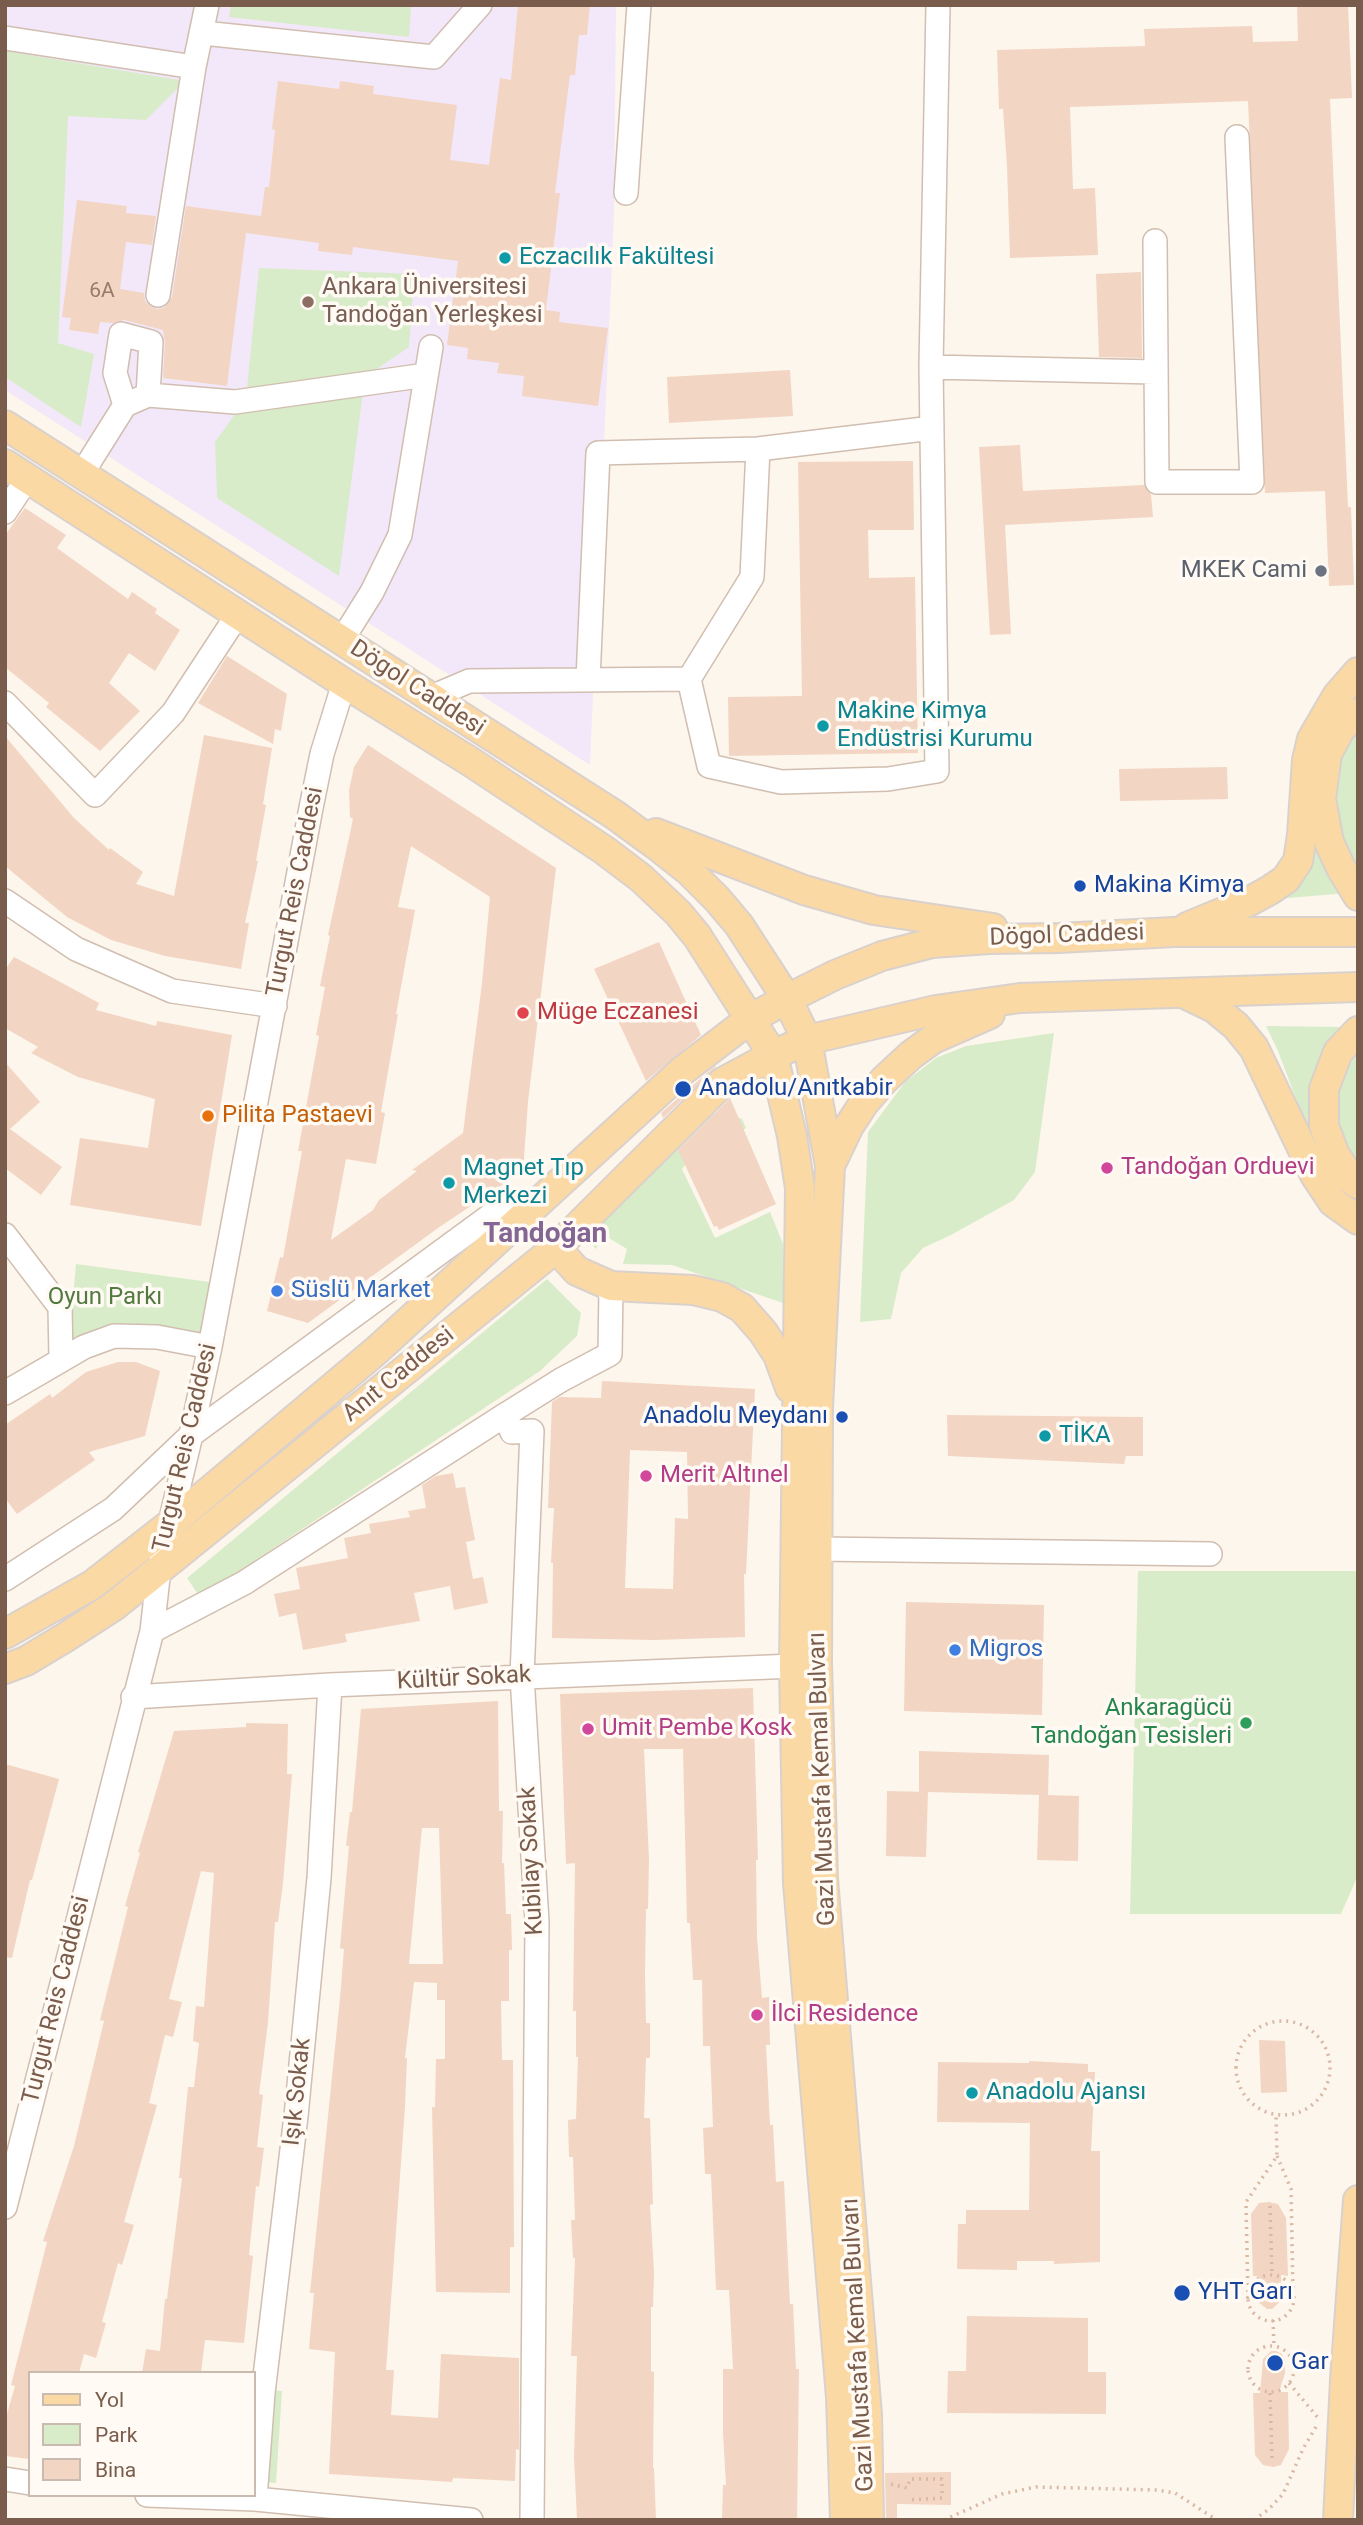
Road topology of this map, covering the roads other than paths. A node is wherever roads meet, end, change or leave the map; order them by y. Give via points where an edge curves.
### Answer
1 (207, 5) edge
2 (480, 5) edge
3 (639, 5) edge
4 (938, 5) edge
5 (203, 33) junction
6 (5, 38) edge
7 (194, 67) junction
8 (1237, 137) dead end
9 (626, 193) dead end
10 (1155, 241) dead end
11 (158, 295) dead end
12 (431, 347) dead end
13 (931, 367) junction
14 (1156, 372) junction
15 (426, 375) junction
16 (148, 395) junction
17 (125, 405) junction
18 (5, 425) edge
19 (932, 428) junction
20 (758, 449) junction
21 (16, 471) edge
22 (81, 475) junction
23 (5, 512) edge
24 (238, 614) junction
25 (342, 640) junction
26 (1358, 672) edge
27 (689, 679) junction
28 (588, 680) junction
29 (344, 683) junction
30 (429, 698) junction
31 (5, 703) edge
32 (1358, 713) edge
33 (615, 815) junction
34 (1358, 896) edge
35 (5, 901) edge
36 (1174, 932) junction
37 (1358, 932) edge
38 (1059, 938) junction
39 (1358, 987) edge
40 (1185, 994) junction
41 (787, 999) junction
42 (1020, 999) junction
43 (275, 1006) junction
44 (750, 1019) junction
45 (1358, 1031) edge
46 (807, 1040) junction
47 (773, 1055) junction
48 (830, 1166) junction
49 (1358, 1184) edge
50 (1358, 1220) edge
51 (521, 1221) junction
52 (5, 1235) edge
53 (555, 1248) junction
54 (611, 1286) junction
55 (210, 1347) junction
56 (61, 1359) junction
57 (5, 1393) edge
58 (796, 1406) junction
59 (505, 1415) junction
60 (191, 1435) junction
61 (169, 1525) junction
62 (817, 1549) junction
63 (1210, 1554) dead end
64 (159, 1569) junction
65 (5, 1579) edge
66 (152, 1631) junction
67 (5, 1634) edge
68 (794, 1666) junction
69 (5, 1669) edge
70 (522, 1676) junction
71 (330, 1685) junction
72 (134, 1697) junction
73 (1358, 2200) edge
74 (5, 2207) edge
75 (1358, 2448) edge
76 (256, 2472) edge
77 (5, 2479) edge
78 (28, 2483) edge
79 (200, 2497) edge
80 (254, 2499) joint
81 (471, 2520) edge
82 (532, 2520) edge
83 (845, 2520) edge
84 (869, 2520) edge
85 (1338, 2520) edge
86 (1357, 2520) edge

1 - 5 street
2 - 5 street via 434,57
3 - 9 street
4 - 13 street
5 - 7 street
6 - 7 street
7 - 11 street
8 - 14 street via 1252,482 1157,482
10 - 14 street
12 - 15 street
13 - 14 street
13 - 19 street
15 - 16 street via 235,402
15 - 25 street via 400,535
16 - 17 street
16 - 17 street via 150,342 121,334 115,373
17 - 22 street
18 - 22 main road, Dögol Caddesi
19 - 20 street
19 - 27 street via 937,771 888,779 781,782 709,766
20 - 27 street via 752,577
20 - 28 street via 598,453
21 - 23 street
21 - 24 main road, Dögol Caddesi
22 - 25 main road, Dögol Caddesi
24 - 29 main road, Dögol Caddesi
24 - 31 street via 173,713 95,795
25 - 30 main road, Dögol Caddesi
26 - 36 main road via 1312,739 1303,835 1298,860 1286,879 1250,901
27 - 28 street
28 - 30 street via 469,681
29 - 43 street, Turgut Reis Caddesi via 322,754
29 - 44 main road, Dögol Caddesi via 471,762 641,878 697,936
30 - 33 main road, Dögol Caddesi
32 - 34 main road via 1341,728 1327,754 1321,799 1329,842
33 - 38 main road via 804,890 874,910
33 - 41 main road, Dögol Caddesi via 689,871 717,899
35 - 43 street via 76,949 172,991
36 - 37 main road, Dögol Caddesi
36 - 38 main road, Dögol Caddesi
38 - 41 main road, Dögol Caddesi via 932,943 835,975
39 - 40 main road
40 - 42 main road
40 - 50 main road via 1214,1008 1254,1048 1315,1175 1333,1202
41 - 44 main road, Dögol Caddesi
41 - 46 main road, Dögol Caddesi
42 - 46 main road via 936,1010
42 - 48 main road via 933,1039 911,1055 864,1103
43 - 55 street, Turgut Reis Caddesi
44 - 47 main road, Dögol Caddesi
44 - 51 main road, Anıt Caddesi via 682,1071
45 - 49 main road via 1338,1052 1324,1089 1324,1126 1335,1155
46 - 47 main road
46 - 48 main road, Gazi Mustafa Kemal Bulvarı
47 - 53 main road, Anıt Caddesi via 716,1089
47 - 58 main road, Gazi Mustafa Kemal Bulvarı via 800,1188
48 - 62 main road, Gazi Mustafa Kemal Bulvarı via 818,1407
51 - 60 street via 498,1210
51 - 61 main road, Anıt Caddesi via 377,1350
52 - 56 street via 60,1307
53 - 54 main road via 577,1271
53 - 64 main road, Anıt Caddesi
54 - 58 main road via 693,1290 722,1297 741,1308 778,1355
54 - 59 street via 610,1353
55 - 56 street via 157,1337 114,1336
55 - 60 street, Turgut Reis Caddesi
56 - 57 street
58 - 68 main road, Gazi Mustafa Kemal Bulvarı
59 - 66 street via 244,1583
59 - 70 street, Kubilay Sokak via 512,1432 532,1431
60 - 61 street, Turgut Reis Caddesi
60 - 65 street via 113,1509
61 - 64 street, Turgut Reis Caddesi
61 - 67 main road, Anıt Caddesi via 92,1585
62 - 63 street
62 - 84 main road, Gazi Mustafa Kemal Bulvarı via 824,1879 867,2415
64 - 66 street, Turgut Reis Caddesi
64 - 69 main road, Anıt Caddesi via 66,1637
66 - 72 street, Turgut Reis Caddesi
68 - 70 street, Kültür Sokak
68 - 83 main road, Gazi Mustafa Kemal Bulvarı via 798,1883 842,2406
70 - 71 street, Kültür Sokak
70 - 82 street, Kubilay Sokak via 537,1922
71 - 72 street, Kültür Sokak
71 - 76 street, Işık Sokak via 319,1878
72 - 74 street, Turgut Reis Caddesi
73 - 85 main road
75 - 86 main road
77 - 78 street
79 - 80 street
80 - 81 street

